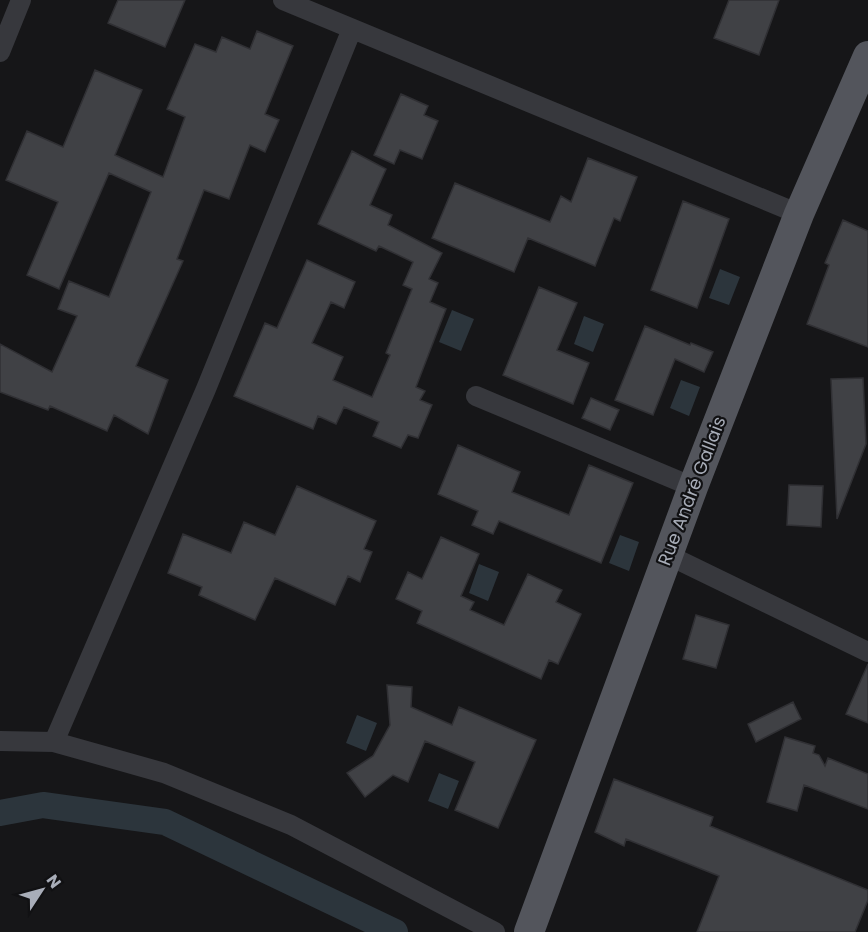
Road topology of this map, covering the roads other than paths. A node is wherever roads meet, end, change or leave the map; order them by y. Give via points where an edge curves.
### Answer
1 (21, 0) edge
2 (283, 0) edge
3 (352, 29) junction
4 (0, 52) edge
5 (868, 56) edge
6 (799, 213) junction
7 (476, 396) dead end
8 (693, 487) junction
9 (668, 555) junction
10 (868, 652) edge
11 (0, 741) edge
12 (54, 742) junction
13 (495, 932) edge
14 (529, 932) edge

1 - 4 street
2 - 3 street
3 - 6 street
3 - 12 street via 206,389
5 - 6 main road, Rue André Gallais
6 - 8 main road, Rue André Gallais
7 - 8 street
8 - 9 main road, Rue André Gallais
9 - 10 street
9 - 14 main road, Rue André Gallais
11 - 12 street
12 - 13 street via 164,773 291,825

